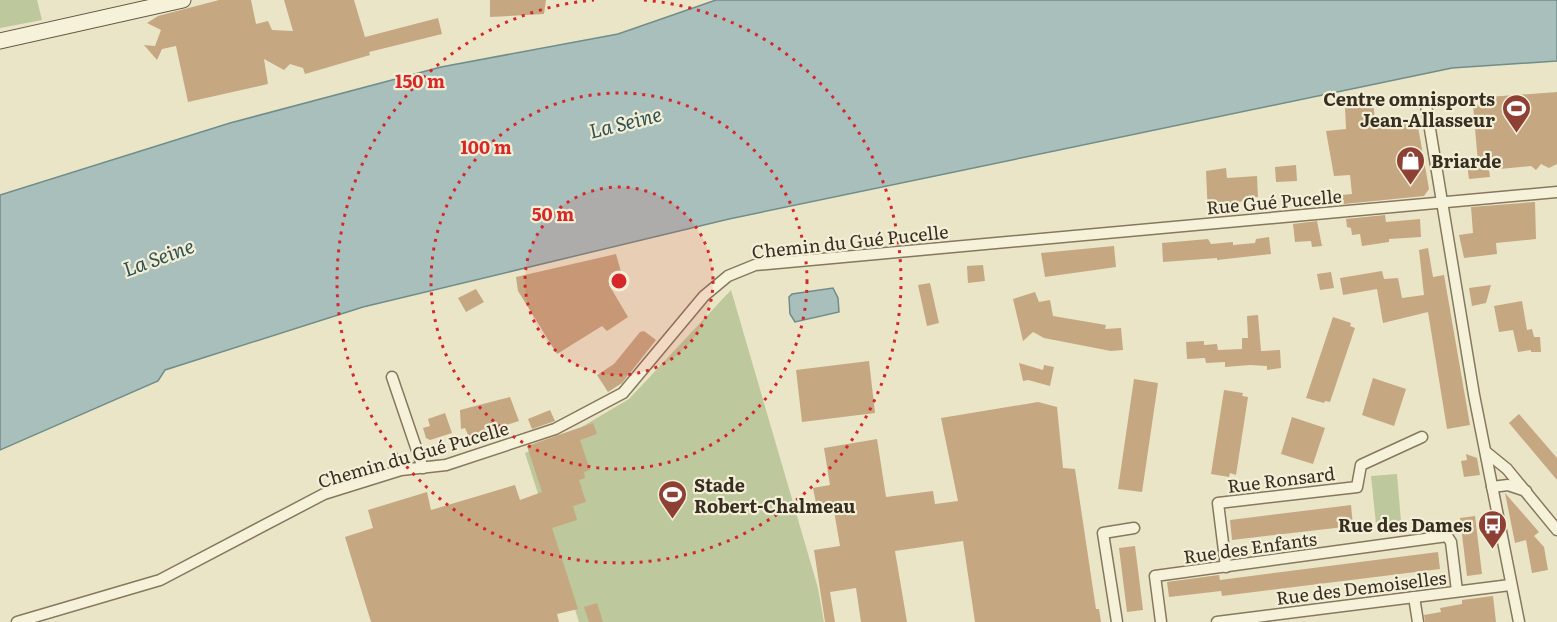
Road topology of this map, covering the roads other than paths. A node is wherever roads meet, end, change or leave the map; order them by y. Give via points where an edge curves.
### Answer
1 (183, 0) edge
2 (161, 2) edge
3 (0, 41) edge
4 (1426, 105) dead end
5 (1557, 192) edge
6 (1442, 202) junction
7 (994, 243) joint
8 (392, 377) dead end
9 (1422, 436) dead end
10 (1486, 452) junction
11 (423, 468) junction
12 (1492, 488) junction
13 (1526, 491) junction
14 (1134, 528) dead end
15 (1557, 530) edge
16 (1226, 567) junction
17 (1510, 585) junction
18 (1457, 591) junction
19 (1414, 597) junction
20 (1263, 619) edge
21 (17, 622) edge
22 (1117, 622) edge
23 (1161, 622) edge
24 (1217, 622) edge
25 (1418, 622) edge
26 (1519, 622) edge

1 - 2 main road
2 - 3 main road
4 - 6 street
5 - 6 street, Rue Gué Pucelle
6 - 7 street, Rue Gué Pucelle
6 - 10 street
7 - 11 street, Chemin du Gué Pucelle via 755,265 737,272 704,296 623,393 555,429 446,465
8 - 11 street
9 - 16 street, Rue Ronsard via 1361,465 1357,487 1218,503
10 - 12 street
10 - 13 street
11 - 21 street, Chemin du Gué Pucelle via 401,470 324,494 160,580
12 - 13 street via 1508,485
12 - 17 street
13 - 15 street
14 - 22 street via 1103,533
16 - 18 street, Rue des Enfants via 1447,536
16 - 23 street, Rue des Enfants via 1155,576
17 - 18 street, Rue des Demoiselles
17 - 26 street
18 - 19 street, Rue des Demoiselles
19 - 20 street, Rue des Demoiselles
19 - 25 street
20 - 24 street, Rue des Demoiselles

